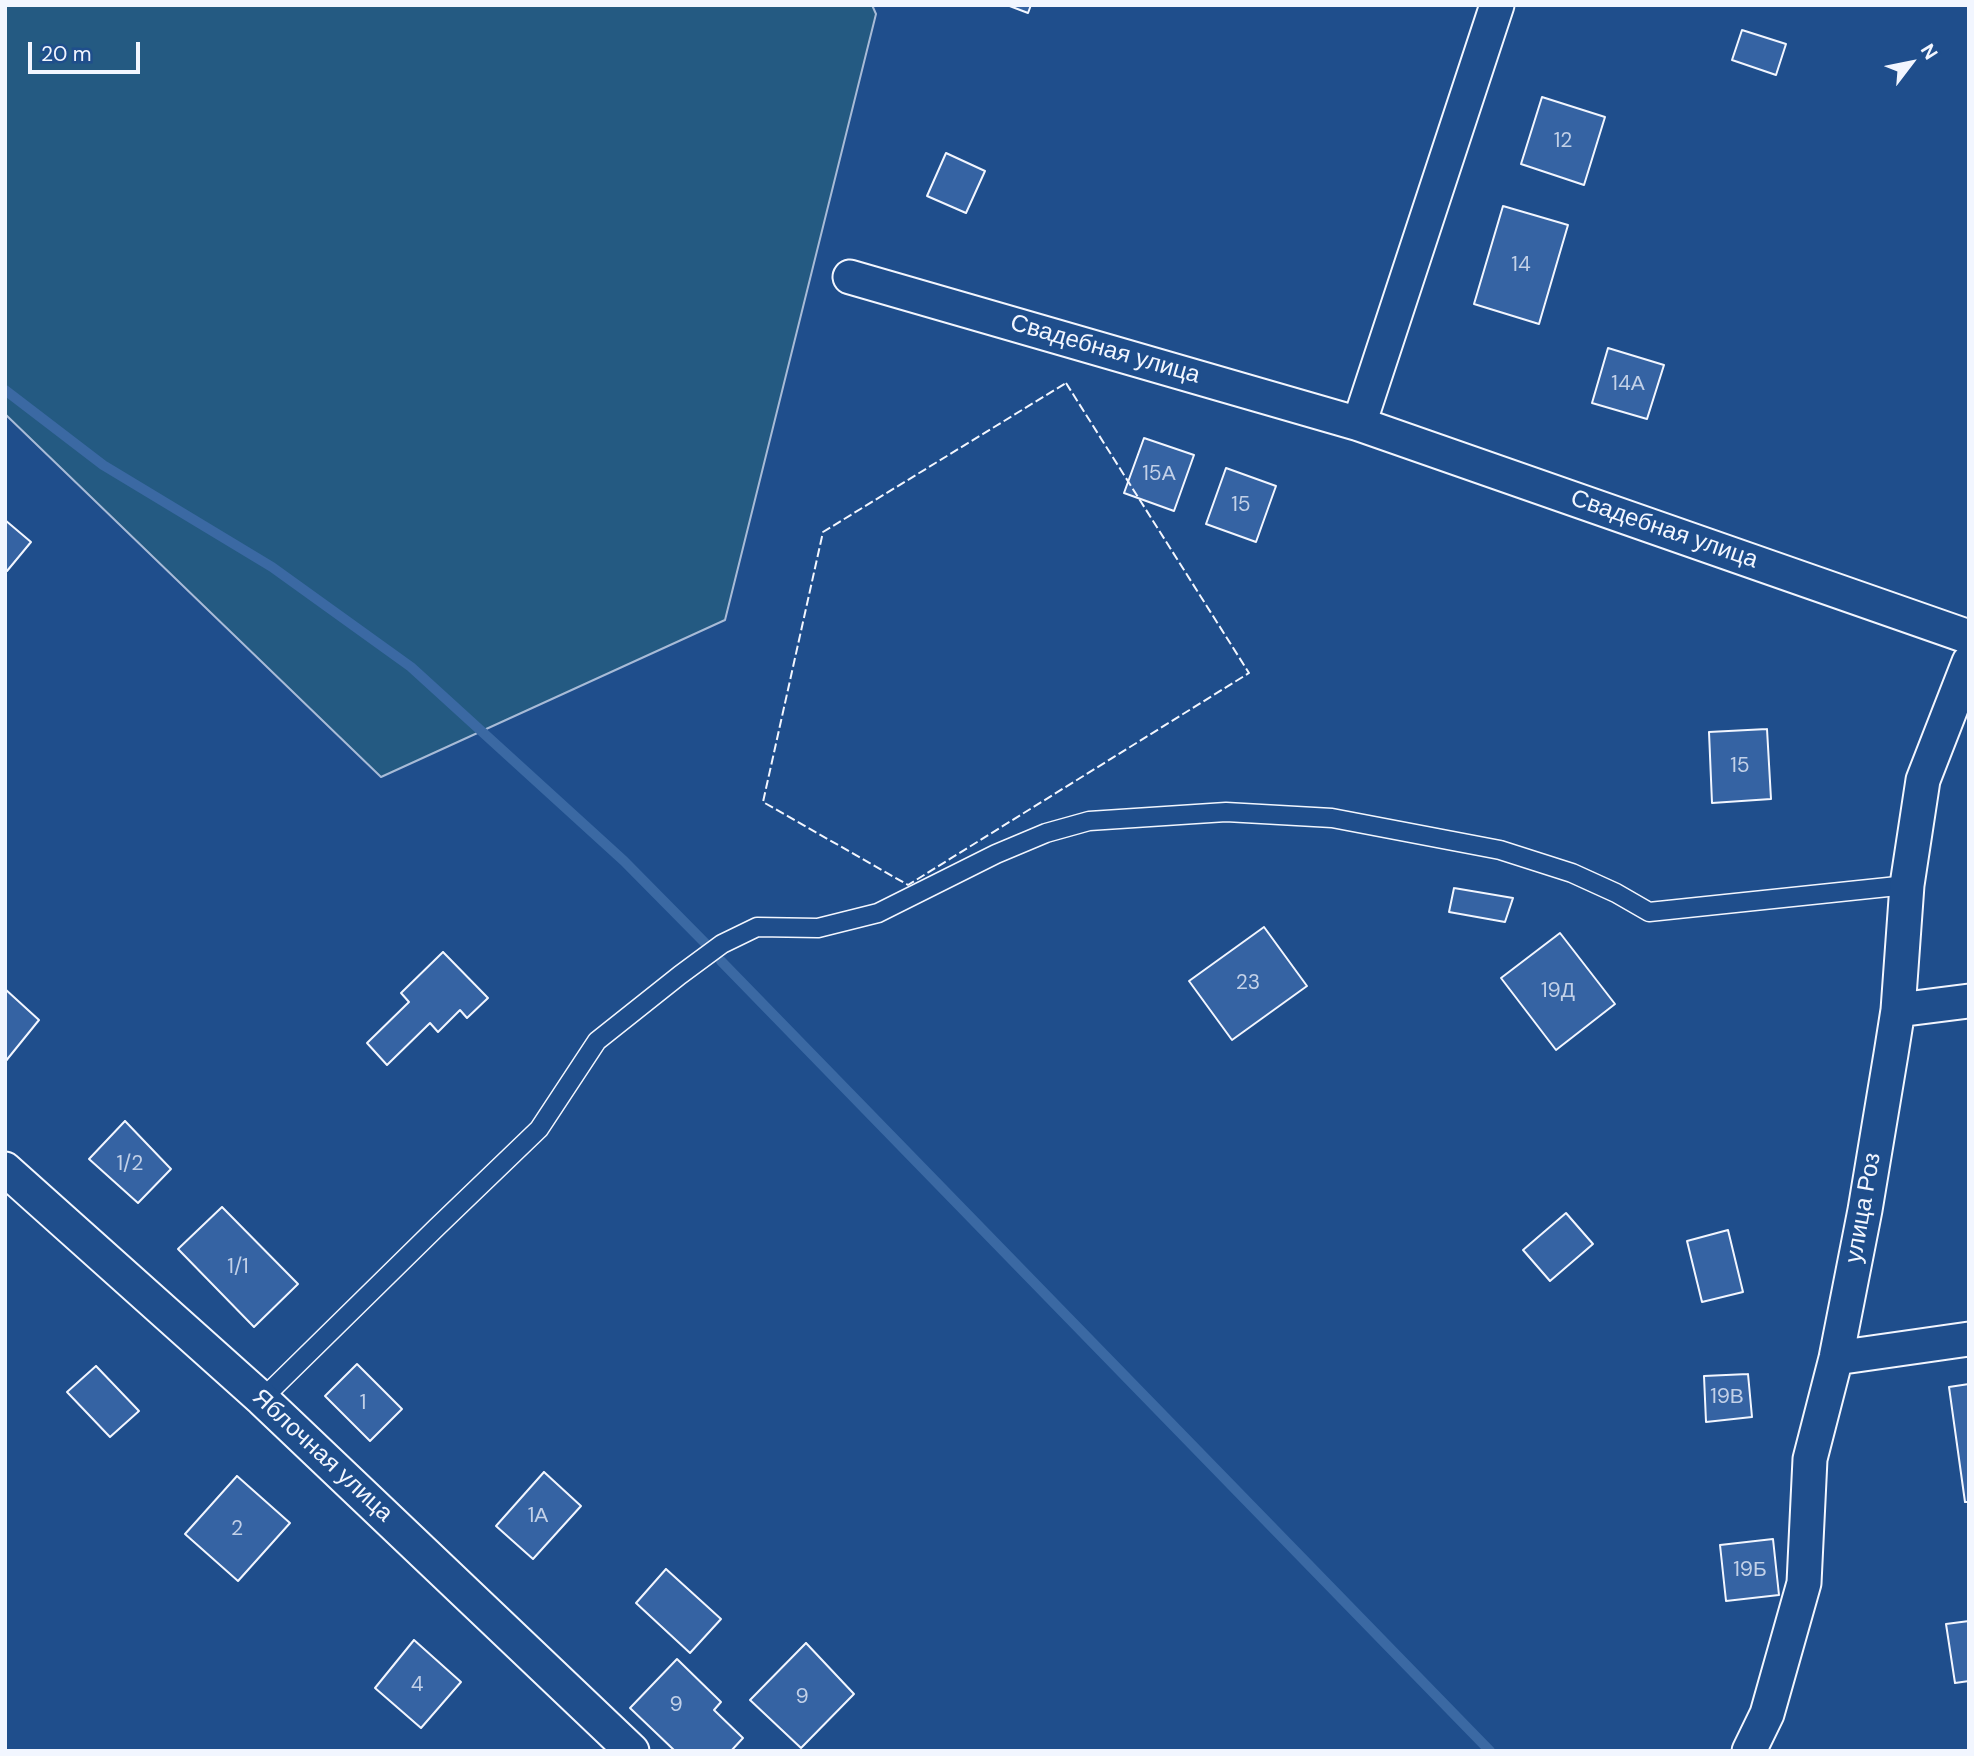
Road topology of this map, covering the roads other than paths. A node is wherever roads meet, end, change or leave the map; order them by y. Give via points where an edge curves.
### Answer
1 (1497, 5) edge
2 (850, 277) dead end
3 (1359, 424) junction
4 (1969, 637) edge
5 (1969, 662) edge
6 (1907, 885) junction
7 (1969, 1001) edge
8 (1898, 1010) junction
9 (5, 1169) edge
10 (1969, 1339) edge
11 (1836, 1358) junction
12 (262, 1399) junction
13 (632, 1751) edge
14 (1749, 1751) edge

1 - 3 street
2 - 3 street, Свадебная улица
3 - 4 street, Свадебная улица
5 - 6 street, улица Роз via 1923,780
6 - 8 street, улица Роз
6 - 12 lane via 1649,912 1572,873 1500,850 1332,818 1226,812 1090,821 1046,833 878,913 818,928 757,927 722,944 597,1041 539,1129
7 - 8 street
8 - 11 street, улица Роз
9 - 12 street, Яблочная улица
10 - 11 street
11 - 14 street, улица Роз via 1810,1459 1804,1583 1767,1714
12 - 13 street, Яблочная улица

